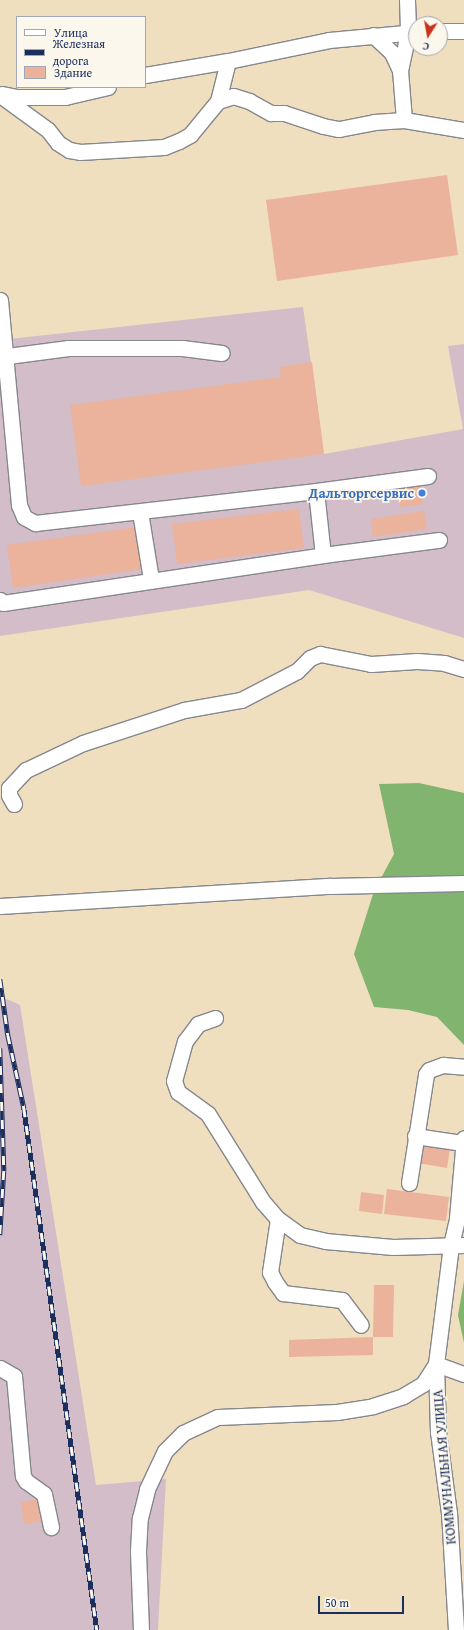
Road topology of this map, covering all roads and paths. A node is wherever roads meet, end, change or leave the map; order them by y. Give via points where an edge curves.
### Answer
1 (407, 0) edge
2 (409, 16) edge
3 (448, 31) edge
4 (464, 31) edge
5 (408, 33) edge
6 (372, 35) junction
7 (408, 45) edge
8 (228, 61) junction
9 (400, 70) junction
10 (146, 75) edge
11 (104, 88) edge
12 (0, 94) edge
13 (218, 101) junction
14 (404, 120) junction
15 (464, 130) edge
16 (0, 300) edge
17 (222, 352) dead end
18 (3, 357) edge
19 (428, 476) dead end
20 (316, 490) junction
21 (140, 512) junction
22 (439, 540) dead end
23 (323, 555) junction
24 (151, 579) junction
25 (0, 600) edge
26 (464, 669) edge
27 (14, 804) dead end
28 (464, 884) edge
29 (0, 906) edge
30 (215, 1018) dead end
31 (464, 1067) edge
32 (415, 1136) junction
33 (464, 1140) edge
34 (409, 1183) dead end
35 (278, 1219) junction
36 (457, 1245) edge
37 (361, 1325) dead end
38 (436, 1364) junction
39 (0, 1368) edge
40 (464, 1374) edge
41 (51, 1527) dead end
42 (141, 1630) edge
43 (456, 1630) edge

1 - 2 street
3 - 4 street
5 - 6 street
6 - 8 street via 330,40
6 - 9 street via 392,53
7 - 9 street
8 - 10 street
8 - 13 street
9 - 14 street
11 - 12 street via 65,97 16,97
12 - 13 street via 48,130 58,143 69,150 80,152 164,147 190,135
13 - 14 street via 233,96 249,101 270,113 284,113 339,129 374,122
14 - 15 street
16 - 18 street
17 - 18 street via 182,348 68,348
18 - 21 street via 19,505 24,517 35,523 48,524
19 - 20 street
20 - 21 street
20 - 23 street
21 - 24 street
22 - 23 street
23 - 24 street
24 - 25 street via 3,603
26 - 27 street via 444,663 417,661 371,664 320,654 310,658 297,671 241,700 184,710 83,743 26,770 9,788 9,795
28 - 29 street via 330,886
30 - 35 street via 198,1024 185,1041 174,1081 178,1092 208,1114 263,1202
31 - 32 street via 443,1065 429,1070 426,1074
32 - 33 street
32 - 34 street
33 - 36 street, КОММУНАЛЬНАЯ УЛИЦА
35 - 36 street via 300,1235 325,1241 393,1247
35 - 37 street via 270,1272 283,1293 342,1300
36 - 38 street, КОММУНАЛЬНАЯ УЛИЦА
38 - 40 street
38 - 42 street via 423,1384 403,1396 373,1406 337,1412 218,1417 183,1433 165,1451 147,1489 140,1518 138,1551
38 - 43 street, КОММУНАЛЬНАЯ УЛИЦА via 438,1432 449,1513
39 - 41 street via 14,1376 23,1476 44,1494

